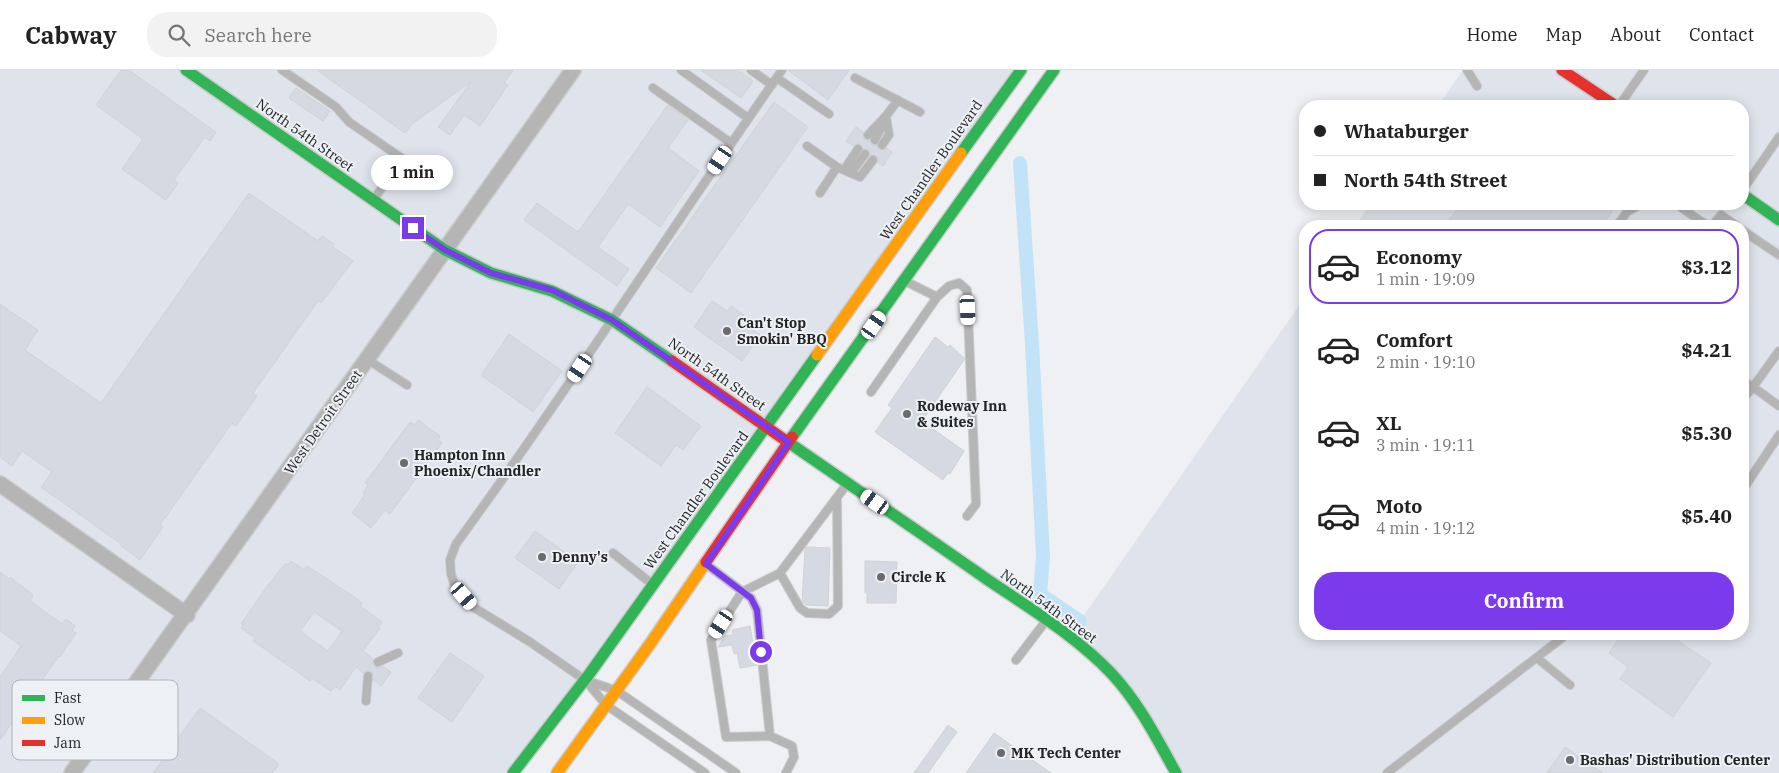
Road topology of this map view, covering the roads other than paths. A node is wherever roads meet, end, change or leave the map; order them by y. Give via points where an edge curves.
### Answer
1 (186, 70) edge
2 (282, 70) edge
3 (573, 70) edge
4 (681, 70) edge
5 (751, 70) edge
6 (782, 70) edge
7 (1021, 70) edge
8 (1054, 70) edge
9 (1467, 70) edge
10 (1562, 70) edge
11 (1644, 70) edge
12 (855, 78) dead end
13 (774, 81) junction
14 (1477, 86) dead end
15 (652, 88) dead end
16 (898, 100) junction
17 (1609, 100) edge
18 (1622, 100) edge
19 (920, 112) dead end
20 (829, 114) dead end
21 (886, 116) junction
22 (748, 118) junction
23 (1779, 137) edge
24 (871, 138) dead end
25 (972, 139) junction
26 (731, 144) junction
27 (807, 146) dead end
28 (882, 146) dead end
29 (861, 152) dead end
30 (873, 160) dead end
31 (972, 161) dead end
32 (844, 170) junction
33 (1749, 182) edge
34 (820, 192) dead end
35 (1749, 198) edge
36 (373, 200) junction
37 (948, 201) dead end
38 (1630, 210) edge
39 (1685, 210) edge
40 (1621, 220) edge
41 (1699, 220) edge
42 (1717, 220) edge
43 (1728, 220) edge
44 (1779, 220) edge
45 (945, 224) junction
46 (1749, 235) edge
47 (445, 250) junction
48 (1779, 255) edge
49 (905, 281) junction
50 (937, 297) junction
51 (612, 320) junction
52 (1779, 351) edge
53 (368, 360) junction
54 (1749, 384) edge
55 (407, 385) dead end
56 (1753, 387) junction
57 (871, 392) dead end
58 (1749, 392) edge
59 (1779, 406) edge
60 (768, 427) junction
61 (1779, 436) edge
62 (789, 442) junction
63 (1749, 481) edge
64 (848, 483) junction
65 (0, 484) edge
66 (837, 498) junction
67 (967, 516) dead end
68 (612, 553) dead end
69 (706, 564) junction
70 (780, 573) junction
71 (654, 585) junction
72 (742, 592) junction
73 (187, 615) junction
74 (1046, 620) junction
75 (1560, 640) edge
76 (398, 653) dead end
77 (1537, 658) junction
78 (1016, 660) dead end
79 (378, 662) dead end
80 (368, 676) dead end
81 (140, 680) edge
82 (585, 680) junction
83 (1570, 685) dead end
84 (617, 691) junction
85 (366, 701) dead end
86 (606, 705) junction
87 (770, 736) junction
88 (81, 760) edge
89 (72, 773) edge
90 (513, 773) edge
91 (558, 773) edge
92 (705, 773) edge
93 (736, 773) edge
94 (786, 773) edge
95 (1176, 773) edge
96 (1387, 773) edge

1 - 36 main road, North 54th Street
2 - 36 lane via 402,159
3 - 47 street, West Detroit Street
4 - 22 lane
5 - 13 lane
6 - 13 lane
7 - 25 main road, West Chandler Boulevard
8 - 45 main road
9 - 14 lane
10 - 17 main road
11 - 18 lane
12 - 16 lane
13 - 20 lane
13 - 22 lane
15 - 26 lane
16 - 19 lane
16 - 21 lane
21 - 24 lane
21 - 28 lane via 889,135
22 - 26 lane
23 - 33 lane
25 - 31 main road
25 - 60 main road, West Chandler Boulevard
26 - 51 lane
27 - 32 lane
29 - 32 lane
30 - 32 lane via 860,177
32 - 34 lane
35 - 44 main road
36 - 47 main road, North 54th Street
37 - 45 main road
38 - 40 lane
39 - 41 lane
42 - 43 lane via 1721,215
45 - 49 main road
46 - 48 lane
47 - 51 main road, North 54th Street via 491,273 552,290
47 - 53 street, West Detroit Street
49 - 50 lane
49 - 62 main road
50 - 57 lane
50 - 67 lane via 949,286 959,284 966,290 976,504
51 - 60 main road, North 54th Street
51 - 82 lane via 456,544 450,560 455,586 473,607
52 - 56 lane
53 - 55 lane
53 - 73 street, West Detroit Street
54 - 56 lane
56 - 58 lane
56 - 59 lane
60 - 62 main road, North 54th Street
60 - 71 main road, West Chandler Boulevard
61 - 63 lane
62 - 64 main road, North 54th Street
62 - 69 main road
64 - 66 lane
64 - 74 main road, North 54th Street
65 - 73 street
66 - 70 lane
66 - 70 lane via 838,606 829,614 807,613 800,608
68 - 71 lane
69 - 72 lane
69 - 84 main road
70 - 72 lane
71 - 82 main road, West Chandler Boulevard
72 - 87 lane via 751,598 757,610
72 - 87 lane via 711,640 726,736
73 - 81 street, West Detroit Street
74 - 78 lane
74 - 95 main road, North 54th Street via 1112,674 1142,713
75 - 77 lane
76 - 79 lane
77 - 83 lane
77 - 96 lane
80 - 85 lane
82 - 84 lane
82 - 86 lane
82 - 90 main road, West Chandler Boulevard
84 - 86 main road
84 - 93 lane
86 - 91 main road
86 - 92 lane
87 - 94 lane via 792,746 794,757
88 - 89 street, West Detroit Street

